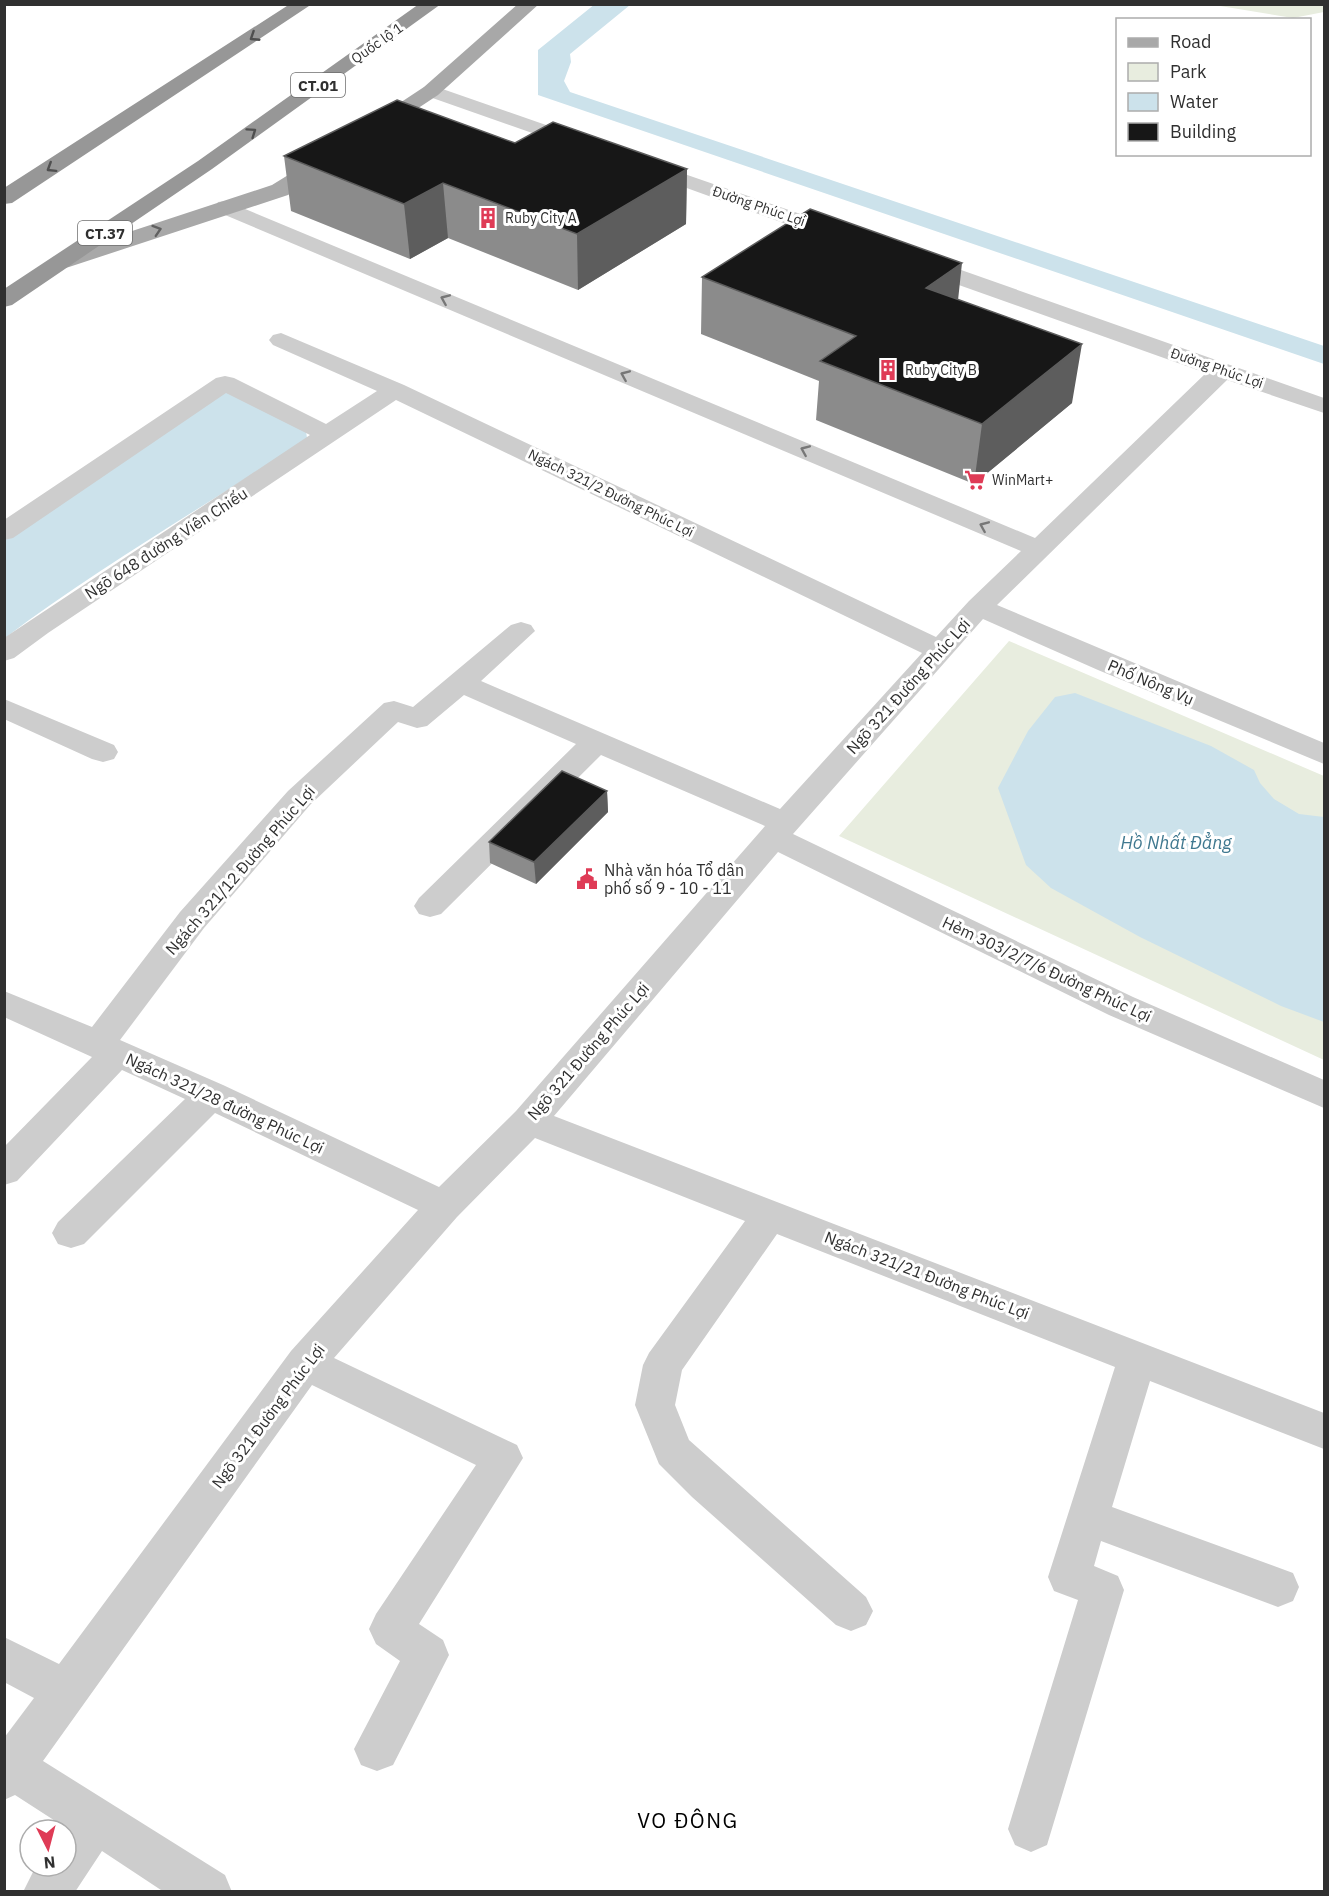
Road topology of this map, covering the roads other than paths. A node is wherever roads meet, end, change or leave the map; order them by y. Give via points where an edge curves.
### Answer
1 (303, 4) edge
2 (432, 4) edge
3 (530, 4) edge
4 (431, 91) junction
5 (602, 151) edge
6 (624, 159) edge
7 (205, 165) joint
8 (4, 198) edge
9 (226, 207) junction
10 (859, 242) edge
11 (903, 257) edge
12 (61, 262) junction
13 (4, 300) edge
14 (280, 340) dead end
15 (1223, 370) junction
16 (395, 390) junction
17 (1324, 406) edge
18 (328, 435) junction
19 (4, 532) edge
20 (1038, 549) junction
21 (979, 607) junction
22 (521, 631) dead end
23 (940, 650) junction
24 (4, 652) edge
25 (461, 683) junction
26 (4, 708) edge
27 (597, 741) junction
28 (103, 752) dead end
29 (1324, 754) edge
30 (779, 830) junction
31 (430, 906) dead end
32 (4, 1003) edge
33 (107, 1049) junction
34 (211, 1095) junction
35 (1324, 1095) edge
36 (529, 1121) junction
37 (4, 1171) edge
38 (444, 1206) junction
39 (770, 1215) junction
40 (71, 1233) dead end
41 (1138, 1357) junction
42 (305, 1363) junction
43 (1324, 1431) edge
44 (1087, 1517) junction
45 (1278, 1587) dead end
46 (851, 1611) dead end
47 (4, 1658) edge
48 (65, 1691) junction
49 (377, 1749) dead end
50 (8, 1772) edge
51 (95, 1820) junction
52 (1031, 1829) dead end
53 (78, 1845) edge
54 (56, 1878) edge
55 (47, 1892) edge
56 (208, 1892) edge

1 -> 8 highway
7 -> 2 highway, Quốc lộ 1 / CT.01
3 - 4 main road
4 - 5 street
4 - 9 main road via 280,190
6 - 10 street, Đường Phúc Lợi
7 - 12 highway, CT.37
12 -> 9 main road
20 -> 9 street
11 - 15 street, Đường Phúc Lợi
12 - 13 highway, CT.37
14 - 16 street, Ngách 321/2 Đường Phúc Lợi
15 - 17 street, Đường Phúc Lợi
15 - 20 street, Ngõ 321 Đường Phúc Lợi
16 - 18 street, Ngõ 648 đường Viên Chiếu
16 - 23 street, Ngách 321/2 Đường Phúc Lợi
18 - 19 street via 225,383
18 - 24 street, Ngõ 648 đường Viên Chiếu
20 - 21 street, Ngõ 321 Đường Phúc Lợi
21 - 23 street, Ngõ 321 Đường Phúc Lợi
21 - 29 street, Phố Nông Vụ
22 - 25 street
23 - 30 street, Ngõ 321 Đường Phúc Lợi
25 - 27 street
25 - 33 street, Ngách 321/12 Đường Phúc Lợi via 417,719 394,710 299,798 192,920
26 - 28 street
27 - 30 street
27 - 31 street
30 - 35 street, Hẻm 303/2/7/6 Đường Phúc Lợi via 1121,1006
30 - 36 street, Ngõ 321 Đường Phúc Lợi
32 - 33 street, Ngách 321/28 đường Phúc Lợi
33 - 34 street, Ngách 321/28 đường Phúc Lợi
33 - 37 street
34 - 38 street, Ngách 321/28 đường Phúc Lợi
34 - 40 street
36 - 38 street, Ngõ 321 Đường Phúc Lợi
36 - 39 street, Ngách 321/21 Đường Phúc Lợi
38 - 42 street, Ngõ 321 Đường Phúc Lợi
39 - 41 street, Ngách 321/21 Đường Phúc Lợi
39 - 46 street via 663,1365 655,1405 673,1451
41 - 43 street, Ngách 321/21 Đường Phúc Lợi
41 - 44 street
42 - 48 street, Ngõ 321 Đường Phúc Lợi
42 - 49 street via 503,1458 392,1629 427,1655
44 - 45 street
44 - 52 street via 1069,1577 1103,1590
47 - 48 street
48 - 50 street, Ngõ 321 Đường Phúc Lợi
50 - 51 street
51 - 53 street
51 - 56 street
54 - 55 street

